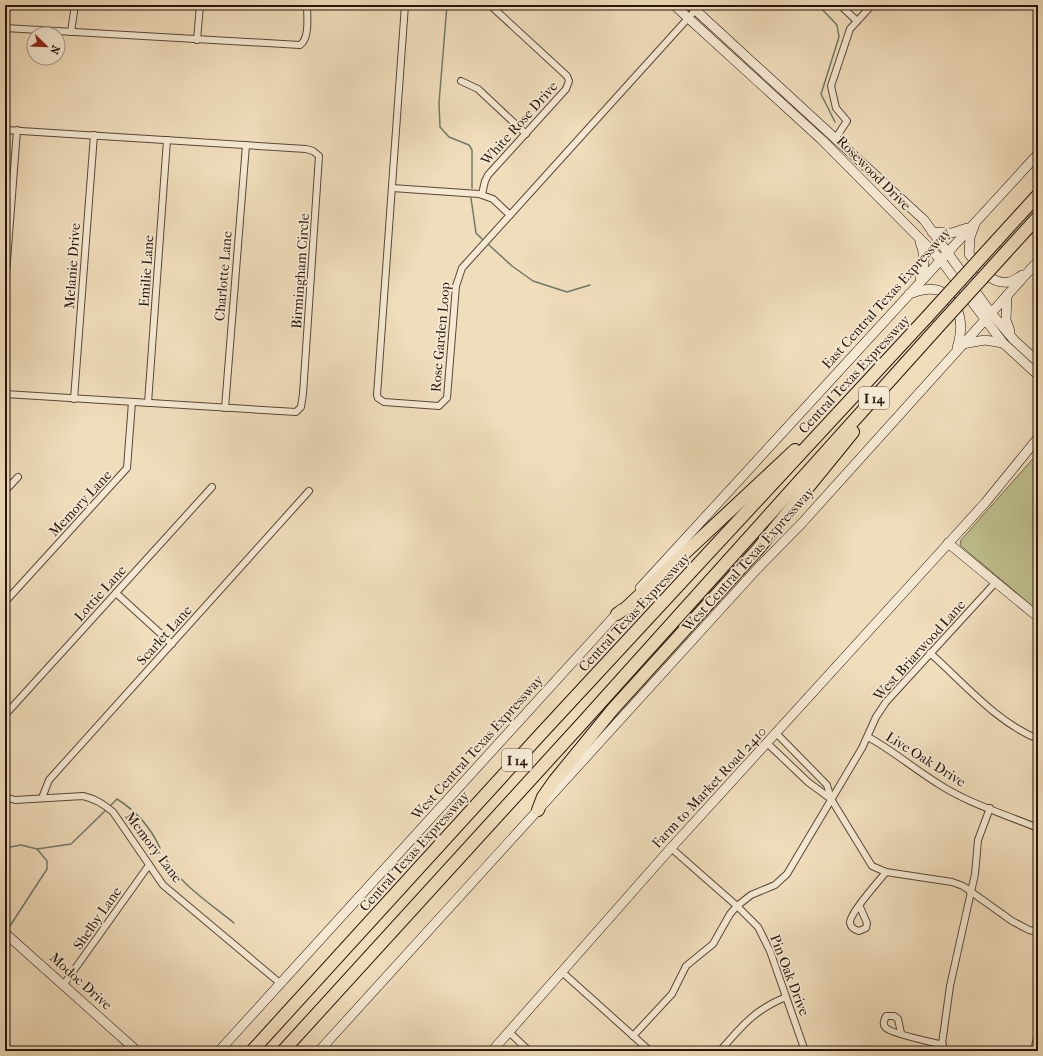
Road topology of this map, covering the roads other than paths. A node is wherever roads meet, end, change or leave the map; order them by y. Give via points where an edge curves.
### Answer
1 (75, 5) edge
2 (200, 5) edge
3 (307, 5) edge
4 (405, 5) edge
5 (490, 5) edge
6 (674, 5) edge
7 (840, 5) edge
8 (872, 5) edge
9 (695, 7) edge
10 (688, 18) junction
11 (857, 21) junction
12 (5, 28) edge
13 (71, 32) junction
14 (197, 40) junction
15 (461, 81) dead end
16 (5, 130) edge
17 (17, 130) junction
18 (526, 134) junction
19 (94, 135) junction
20 (835, 138) junction
21 (167, 140) junction
22 (246, 145) junction
23 (1038, 154) edge
24 (392, 188) junction
25 (482, 194) junction
26 (1038, 195) edge
27 (510, 215) junction
28 (1038, 217) edge
29 (974, 222) junction
30 (932, 232) junction
31 (918, 237) junction
32 (947, 252) junction
33 (940, 259) junction
34 (1038, 261) edge
35 (1028, 273) junction
36 (918, 283) junction
37 (5, 287) edge
38 (907, 295) junction
39 (1007, 295) junction
40 (992, 313) junction
41 (985, 320) junction
42 (1014, 340) junction
43 (1003, 344) junction
44 (959, 348) junction
45 (1038, 362) edge
46 (1038, 375) edge
47 (879, 393) junction
48 (5, 394) edge
49 (74, 399) junction
50 (132, 402) junction
51 (148, 403) junction
52 (225, 408) junction
53 (822, 431) junction
54 (1038, 438) edge
55 (755, 461) joint
56 (18, 477) dead end
57 (212, 487) dead end
58 (5, 491) edge
59 (309, 491) dead end
60 (948, 543) junction
61 (995, 583) junction
62 (116, 593) junction
63 (5, 602) edge
64 (617, 614) junction
65 (1038, 616) edge
66 (172, 644) junction
67 (930, 653) junction
68 (5, 715) edge
69 (777, 734) junction
70 (868, 737) junction
71 (1038, 739) edge
72 (768, 744) junction
73 (5, 797) edge
74 (42, 798) junction
75 (831, 799) junction
76 (990, 808) junction
77 (538, 810) junction
78 (1038, 828) edge
79 (671, 848) junction
80 (149, 865) junction
81 (886, 872) junction
82 (971, 891) junction
83 (737, 906) junction
84 (860, 907) dead end
85 (1038, 932) edge
86 (5, 933) edge
87 (562, 972) junction
88 (64, 984) junction
89 (281, 984) junction
90 (786, 997) junction
91 (508, 1032) junction
92 (900, 1033) dead end
93 (1038, 1033) edge
94 (633, 1036) junction
95 (942, 1048) edge
96 (137, 1051) edge
97 (219, 1051) edge
98 (252, 1051) edge
99 (283, 1051) edge
100 (319, 1051) edge
101 (492, 1051) edge
102 (528, 1051) edge
103 (650, 1051) edge
104 (720, 1051) edge
105 (805, 1051) edge
106 (1034, 1051) edge

1 - 13 street
2 - 14 street
3 - 14 street via 306,35 300,45
4 - 24 street, Rose Garden Loop
5 - 18 street, White Rose Drive via 567,76 569,81 566,89
6 - 10 main road, Rosewood Drive
7 - 11 street
8 - 11 street
9 - 10 street, Rose Garden Loop
9 - 20 main road, Rosewood Drive
10 - 27 street, Rose Garden Loop
10 - 31 main road, Rosewood Drive via 822,140
11 - 20 street via 848,33 831,86 836,108 847,121
12 - 13 street
13 - 14 street
15 - 18 street via 478,90
16 - 17 street, Birmingham Circle
17 - 19 street, Birmingham Circle
17 - 37 street
18 - 25 street, White Rose Drive via 488,175
19 - 21 street, Birmingham Circle
19 - 49 street, Melanie Drive
20 - 30 main road, Rosewood Drive via 924,220
21 - 22 street, Birmingham Circle
21 - 51 street, Emilie Lane
22 - 52 street, Charlotte Lane
22 - 52 street, Birmingham Circle via 306,149 319,156 303,394 301,407 296,412
23 - 29 main road, East Central Texas Expressway
24 - 25 street
24 - 27 street, Rose Garden Loop via 377,395 384,402 440,406 446,400 457,278 467,262
25 - 27 street via 493,199
26 - 53 highway, Central Texas Expressway / I 14, bridge
28 - 47 highway, I 14, bridge
29 - 30 main road via 952,234
29 - 32 main road, East Central Texas Expressway
29 - 35 main road via 969,254 980,268 996,282 1008,282
30 - 32 main road, Rosewood Drive
31 - 33 main road, Rosewood Drive
31 - 36 main road via 925,264
32 - 33 main road, East Central Texas Expressway
32 - 40 main road, Rosewood Drive
33 - 36 main road, East Central Texas Expressway
33 - 41 main road, Rosewood Drive
34 - 35 main road
35 - 39 main road
36 - 38 main road, East Central Texas Expressway
38 - 44 main road via 924,290 938,290 954,302 962,322
38 - 55 main road, East Central Texas Expressway
39 - 40 main road
39 - 42 main road via 1006,320
40 - 41 main road
40 - 42 main road, Rosewood Drive
41 - 43 main road, Rosewood Drive
41 - 44 main road
42 - 45 main road, Rosewood Drive
43 - 44 main road via 985,340
43 - 46 main road, Rosewood Drive
44 - 77 main road, West Central Texas Expressway
47 - 77 highway via 869,412 758,549 576,753 543,797
47 - 99 highway, I 14
48 - 49 street, Birmingham Circle
49 - 50 street, Birmingham Circle
50 - 51 street, Birmingham Circle
50 - 63 street, Memory Lane via 127,468
51 - 52 street, Birmingham Circle
53 - 64 highway via 807,440 777,466
53 - 98 highway, Central Texas Expressway / I 14
54 - 60 main road, Farm-to-Market Road 2410
55 - 64 main road, West Central Texas Expressway
56 - 58 street
57 - 62 street, Lottie Lane
59 - 66 street, Scarlet Lane
60 - 61 main road
60 - 69 main road, Farm-to-Market Road 2410
61 - 65 main road
61 - 67 street, West Briarwood Lane
62 - 66 street
62 - 68 street, Lottie Lane
64 - 89 main road, West Central Texas Expressway
66 - 74 street, Scarlet Lane via 49,780
67 - 70 street, West Briarwood Lane via 886,702 876,717
67 - 71 street via 993,710
69 - 72 main road, Farm-to-Market Road 2410
69 - 75 street via 827,785
70 - 75 street, West Briarwood Lane
70 - 76 street, Live Oak Drive via 936,783
72 - 75 street via 808,782
72 - 79 main road, Farm-to-Market Road 2410
73 - 74 street, Memory Lane via 15,800
74 - 80 street, Memory Lane via 83,796 102,803 113,812
75 - 81 street via 872,866
75 - 83 street, West Briarwood Lane via 787,874 775,885 751,895
76 - 78 street, Live Oak Drive
76 - 82 street via 978,840
77 - 100 main road, West Central Texas Expressway
79 - 83 street, Pin Oak Drive
79 - 87 main road, Farm-to-Market Road 2410
80 - 88 street, Shelby Lane
80 - 89 street, Memory Lane via 163,885
81 - 82 street via 952,882
81 - 84 street
82 - 85 street via 1012,921
82 - 95 street via 950,986
83 - 90 street, Pin Oak Drive via 763,936
83 - 94 street, West Briarwood Lane via 713,944 686,966 672,994
86 - 88 main road, Modoc Drive
87 - 91 main road, Farm-to-Market Road 2410
87 - 94 street
88 - 96 main road, Modoc Drive
89 - 97 main road, West Central Texas Expressway
90 - 104 street via 762,1008
90 - 105 street, Pin Oak Drive
91 - 101 main road, Farm-to-Market Road 2410
91 - 102 street
92 - 95 street
93 - 106 street
94 - 103 street

